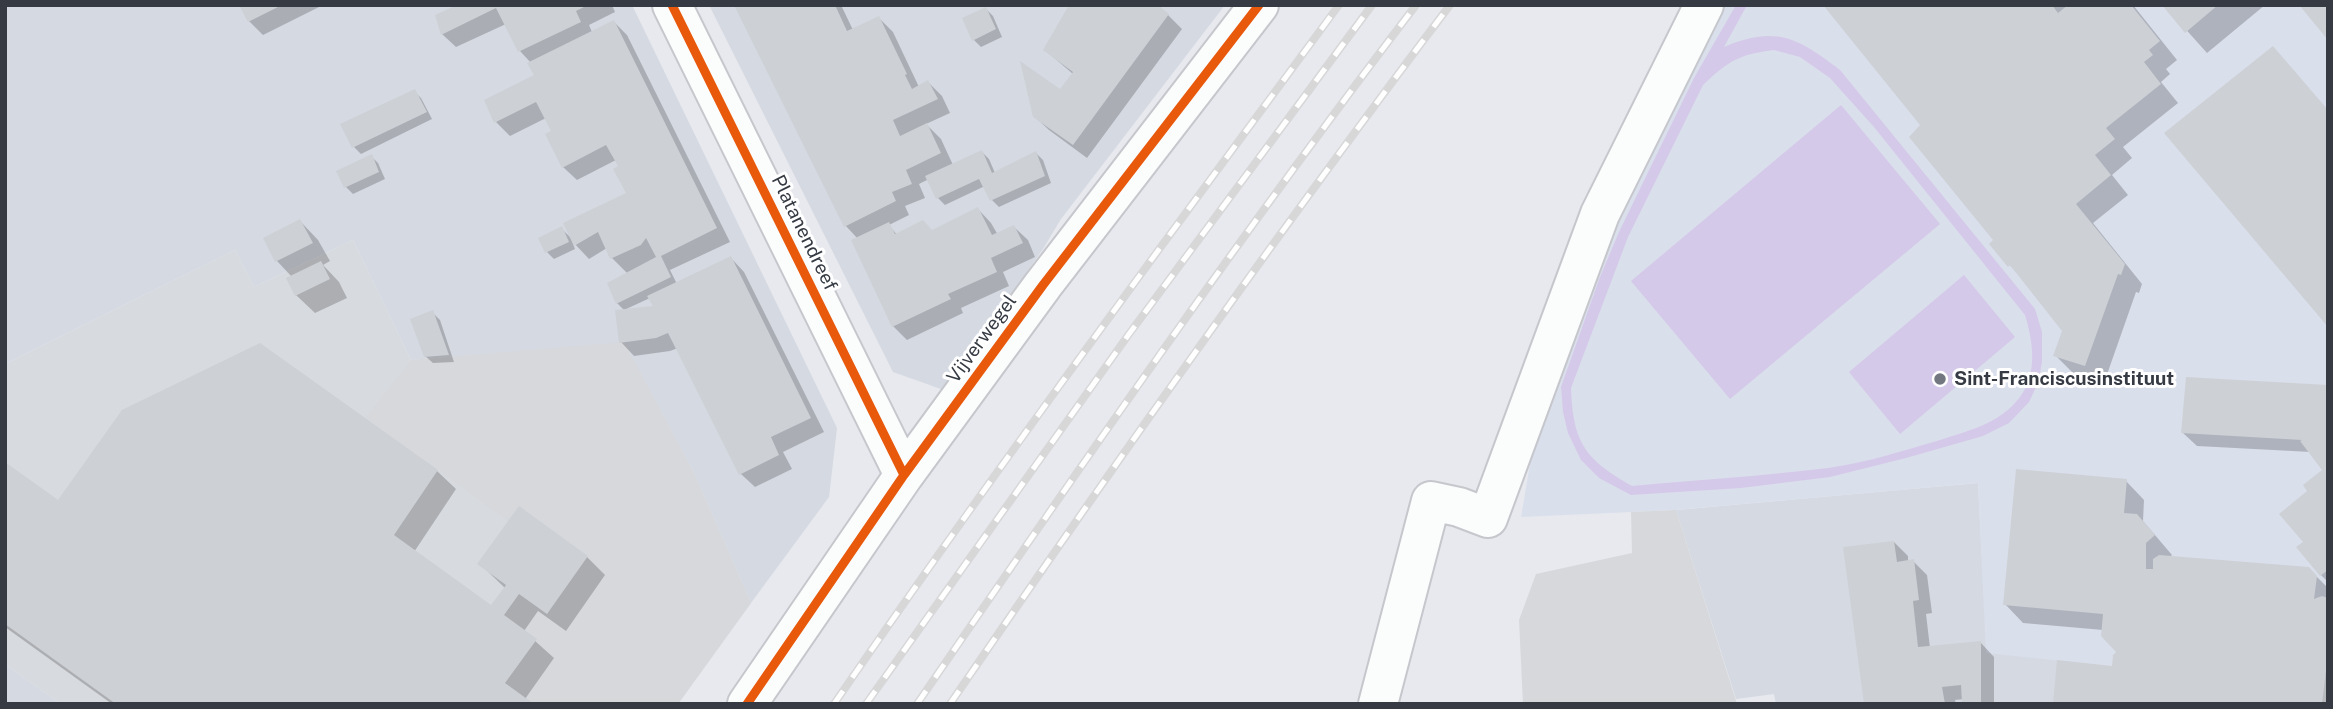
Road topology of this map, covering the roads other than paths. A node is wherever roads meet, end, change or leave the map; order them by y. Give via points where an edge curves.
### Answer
1 (672, 5) edge
2 (1259, 5) edge
3 (1704, 5) edge
4 (904, 475) junction
5 (747, 704) edge
6 (1378, 704) edge

1 - 4 street, Platanendreef
2 - 4 street, Vijverwegel
3 - 6 street via 1600,214 1488,518 1431,501
4 - 5 street, Vijverwegel

